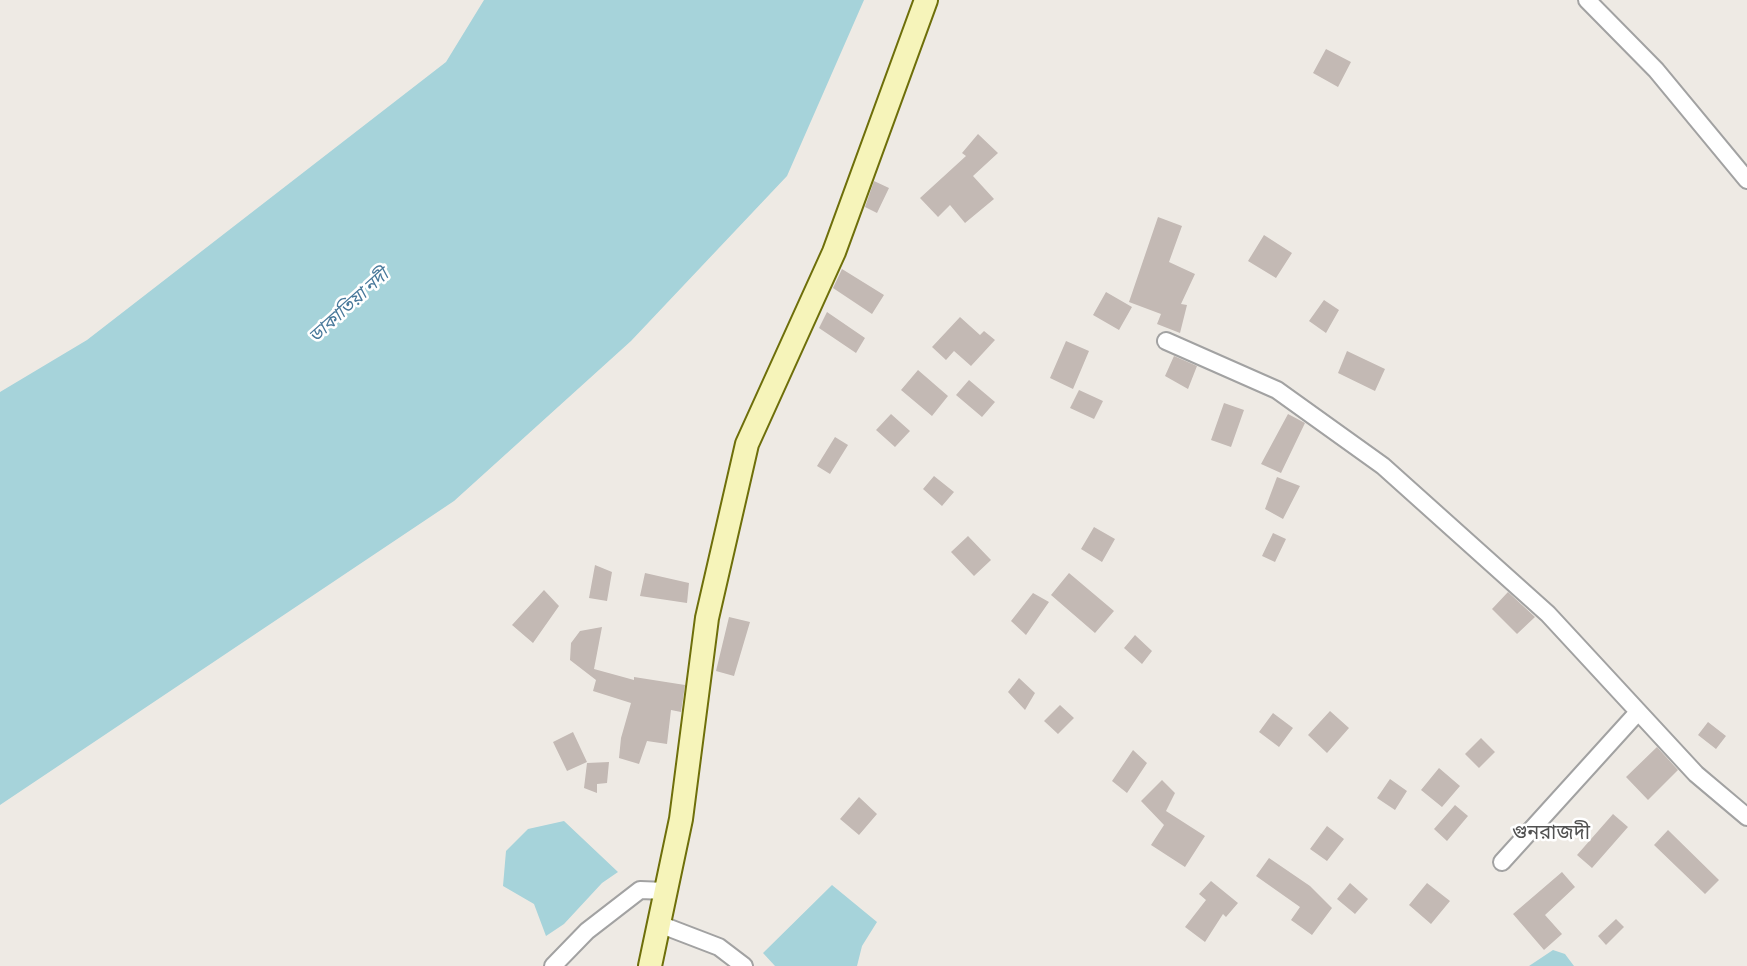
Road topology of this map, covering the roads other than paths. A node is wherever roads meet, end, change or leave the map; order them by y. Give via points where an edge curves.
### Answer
1 (926, 0) edge
2 (1587, 0) edge
3 (1746, 176) edge
4 (1166, 342) dead end
5 (1638, 712) junction
6 (1747, 817) edge
7 (1502, 862) dead end
8 (666, 891) junction
9 (659, 924) junction
10 (553, 966) edge
11 (650, 966) edge
12 (744, 966) edge

1 - 8 main road via 834,252 747,444 707,618 681,819
2 - 3 street via 1656,70
4 - 5 street via 1277,390 1383,466 1548,614
5 - 6 street via 1696,774
5 - 7 street
8 - 9 main road
8 - 10 street via 640,890 587,931
9 - 11 main road
9 - 12 street via 719,947

